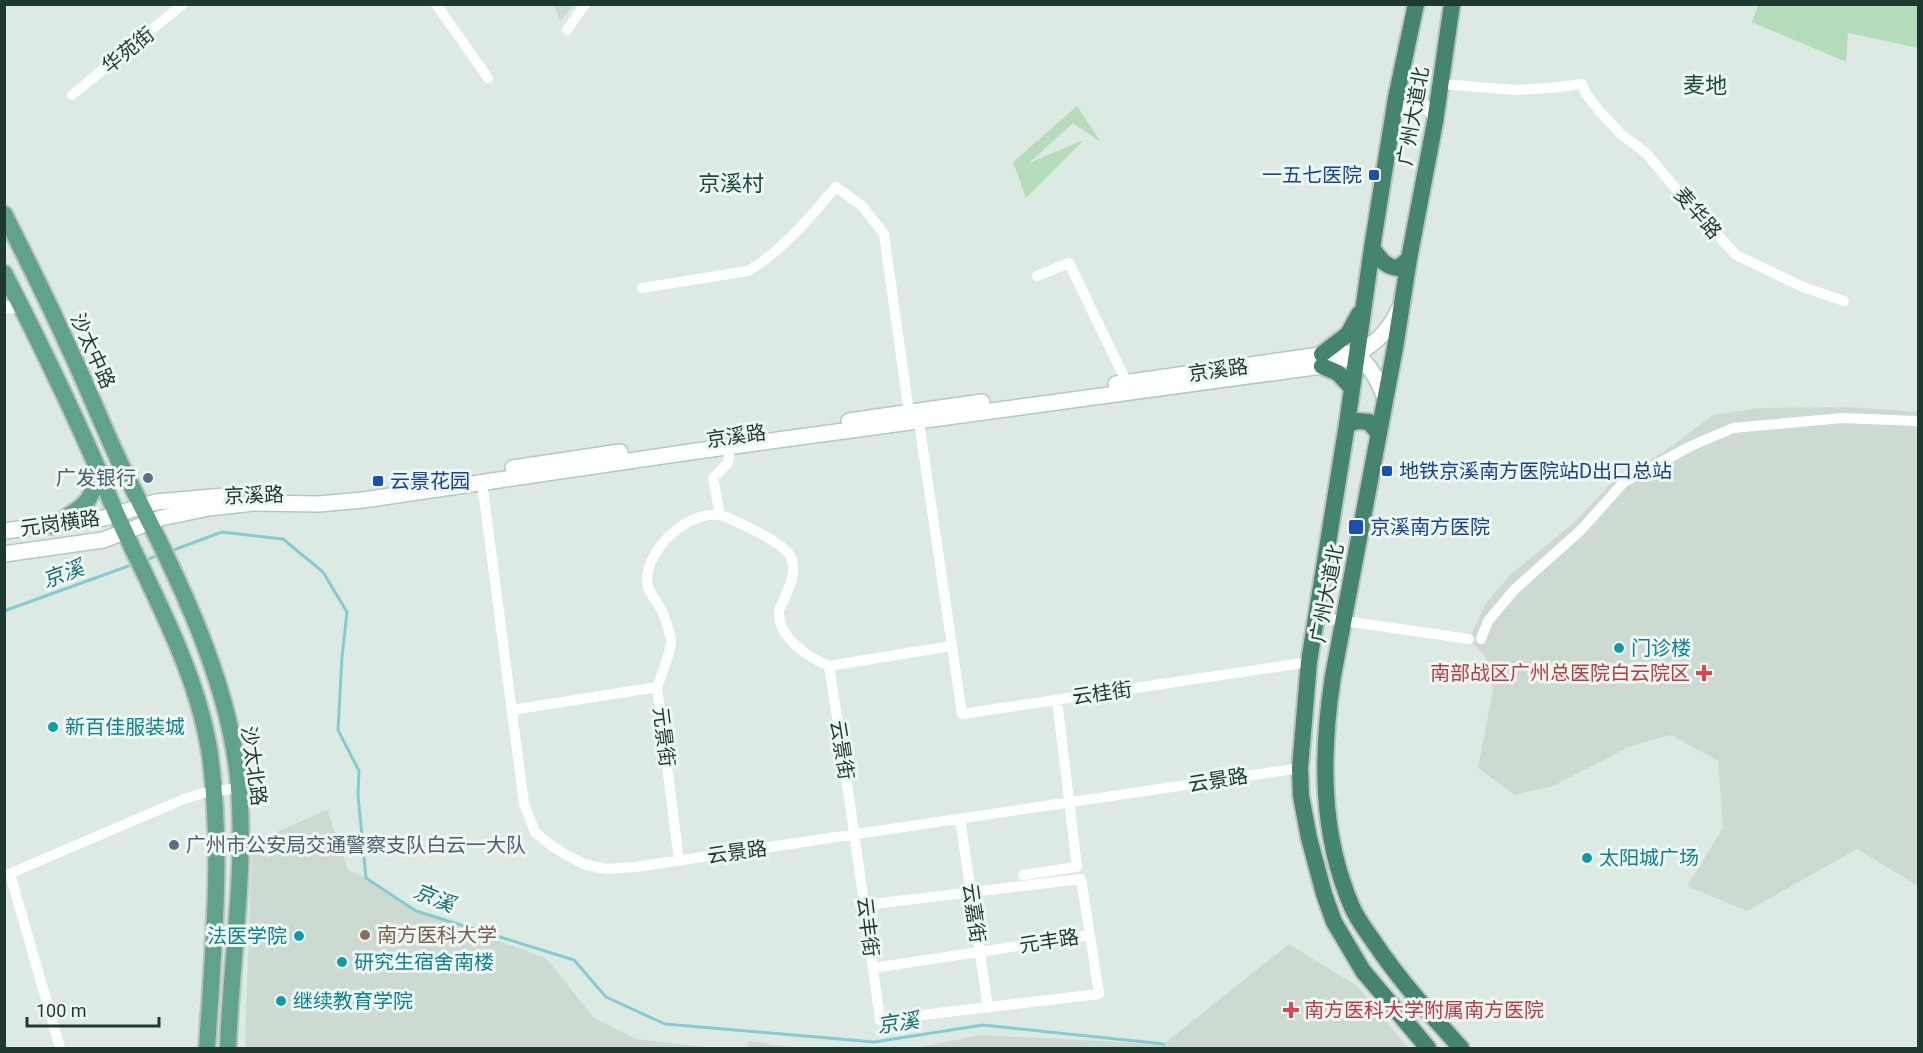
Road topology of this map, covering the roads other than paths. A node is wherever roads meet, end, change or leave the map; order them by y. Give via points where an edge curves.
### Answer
1 (183, 4) edge
2 (436, 4) edge
3 (585, 4) edge
4 (1416, 4) edge
5 (1452, 4) edge
6 (567, 30) dead end
7 (488, 78) dead end
8 (1440, 84) junction
9 (72, 96) dead end
10 (1393, 118) junction
11 (1435, 122) junction
12 (4, 214) edge
13 (1372, 248) junction
14 (1409, 259) junction
15 (4, 273) edge
16 (1037, 276) dead end
17 (642, 288) dead end
18 (1403, 298) junction
19 (1365, 299) junction
20 (1844, 302) dead end
21 (13, 307) edge
22 (1357, 356) junction
23 (1322, 360) junction
24 (1127, 383) junction
25 (1352, 388) junction
26 (1386, 400) junction
27 (914, 417) junction
28 (1918, 421) edge
29 (1347, 424) junction
30 (1379, 434) junction
31 (730, 447) junction
32 (97, 468) junction
33 (482, 482) junction
34 (141, 506) junction
35 (116, 514) junction
36 (720, 515) junction
37 (149, 522) junction
38 (52, 526) junction
39 (4, 531) edge
40 (125, 532) junction
41 (4, 547) edge
42 (4, 554) edge
43 (1317, 617) junction
44 (1344, 620) junction
45 (951, 646) junction
46 (1309, 662) junction
47 (829, 666) junction
48 (657, 687) junction
49 (1057, 700) junction
50 (512, 710) junction
51 (1299, 768) junction
52 (239, 789) junction
53 (213, 791) junction
54 (1069, 802) junction
55 (960, 819) junction
56 (856, 834) junction
57 (679, 860) junction
58 (7, 875) edge
59 (1023, 875) dead end
60 (970, 893) junction
61 (865, 905) junction
62 (1090, 935) junction
63 (979, 952) junction
64 (873, 968) junction
65 (988, 1008) junction
66 (880, 1020) joint
67 (60, 1048) edge
68 (207, 1048) edge
69 (228, 1048) edge
70 (1428, 1048) edge
71 (1461, 1048) edge

1 - 9 street, 华苑街
2 - 7 street
3 - 6 street
4 - 10 highway, 广州大道北
5 - 8 highway, 广州大道北
8 - 11 highway, 广州大道北
8 - 20 street, 麦华路 via 1515,90 1582,84 1601,113 1646,153 1736,255
10 - 11 street via 1412,104 1419,104 1430,111
10 - 13 highway, 广州大道北
11 - 14 highway, 广州大道北
12 - 34 main road, 沙太中路
13 - 14 highway via 1392,268
13 - 19 highway, 广州大道北
14 - 18 highway, 广州大道北
15 - 21 main road
16 - 24 street via 1069,263
17 - 27 street, 云桂街 via 748,271 761,264 805,223 836,187 862,206 884,234
18 - 22 main road, 京溪路 via 1387,330
18 - 26 highway, 广州大道北
19 - 22 highway, 广州大道北
19 - 23 highway via 1348,334
21 - 32 main road
22 - 23 main road, 京溪路 via 1337,363
22 - 25 highway, 广州大道北
22 - 26 main road via 1376,376
23 - 24 main road, 京溪路
23 - 25 highway
23 - 27 main road, 京溪路 via 1168,388
24 - 27 main road, 京溪路
25 - 29 highway, 广州大道北
26 - 30 highway, 广州大道北
27 - 31 main road, 京溪路
27 - 34 main road, 京溪路 via 582,457 361,490 241,494
27 - 45 street, 云桂街
28 - 44 street via 1842,418 1733,429 1691,446 1624,482 1581,530 1515,590 1475,639
29 - 30 highway via 1369,422
29 - 43 highway, 广州大道北
30 - 44 highway, 广州大道北
31 - 33 main road, 京溪路
31 - 36 street via 728,463 713,478
32 - 35 main road
32 - 38 main road via 89,500
33 - 37 main road, 京溪路 via 319,504 234,504
33 - 50 street, 云景路
34 - 35 main road, 京溪路
34 - 37 main road, 沙太北路
35 - 38 main road, 元岗横路
35 - 40 main road
36 - 47 street via 784,548 792,559 793,575 779,611 782,627 791,641
36 - 48 street via 712,513 686,523 669,536 649,564 646,583 663,613 671,642
37 - 40 main road, 京溪路
37 - 52 main road, 沙太北路 via 213,670 230,732
38 - 39 main road, 元岗横路
39 - 41 main road via 12,541
40 - 42 main road, 元岗横路 via 103,540
40 - 53 main road via 186,667 200,708
43 - 44 street
43 - 46 highway, 广州大道北
44 - 71 highway, 广州大道北 via 1325,750 1325,792 1333,849 1360,922 1401,979
45 - 47 street
45 - 49 street, 云桂街 via 962,714
46 - 49 street, 云桂街
46 - 51 highway, 广州大道北
47 - 56 street, 云景街
48 - 50 street, 元景街
48 - 57 street, 元景街
49 - 54 street
50 - 57 street, 云景路 via 524,804 535,832 584,864 606,869
51 - 54 street, 云景路
51 - 70 highway, 广州大道北 via 1309,838 1334,922 1364,971
52 - 53 street
52 - 69 main road, 沙太北路 via 241,843
53 - 58 street via 149,813
53 - 68 main road via 217,854
54 - 55 street, 云景路
54 - 59 street via 1077,867
55 - 56 street, 云景路
55 - 60 street, 云嘉街
56 - 57 street, 云景路
56 - 61 street, 云丰街
58 - 67 street
60 - 61 street
60 - 62 street via 1081,879
60 - 63 street, 云嘉街
61 - 64 street, 云丰街
62 - 63 street, 元丰路
62 - 65 street, 元丰路 via 1099,994
63 - 64 street, 元丰路
63 - 65 street, 云嘉街
64 - 66 street, 云丰街
65 - 66 street, 元丰路

